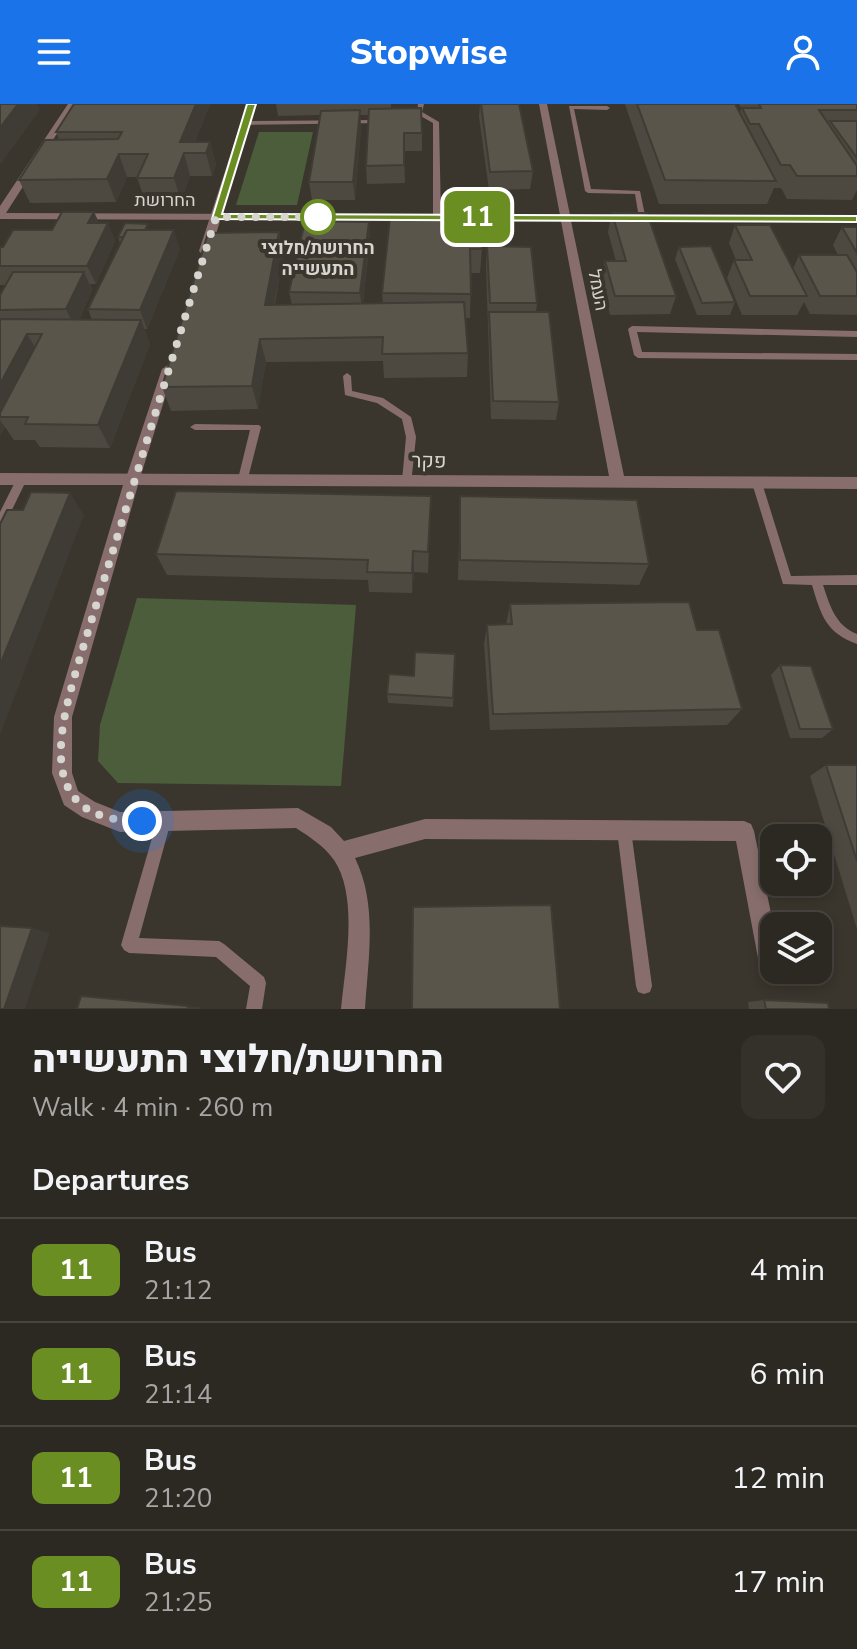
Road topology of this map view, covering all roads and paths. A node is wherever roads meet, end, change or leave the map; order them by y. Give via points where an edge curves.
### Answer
1 (72, 104) edge
2 (251, 104) edge
3 (421, 104) edge
4 (543, 104) edge
5 (607, 108) dead end
6 (390, 121) edge
7 (245, 123) junction
8 (0, 215) edge
9 (216, 217) junction
10 (437, 217) junction
11 (565, 217) junction
12 (643, 218) junction
13 (857, 219) edge
14 (202, 260) edge
15 (857, 334) edge
16 (175, 348) edge
17 (857, 357) edge
18 (347, 376) dead end
19 (195, 427) dead end
20 (133, 478) junction
21 (0, 479) edge
22 (22, 479) junction
23 (243, 479) junction
24 (407, 481) junction
25 (618, 483) junction
26 (757, 483) junction
27 (857, 483) edge
28 (0, 523) edge
29 (816, 580) junction
30 (857, 580) edge
31 (857, 639) edge
32 (164, 821) junction
33 (624, 830) junction
34 (344, 851) junction
35 (760, 912) edge
36 (644, 986) dead end
37 (254, 1009) edge
38 (353, 1009) edge

1 - 8 street
2 - 7 street
3 - 10 lane via 419,113 436,122
4 - 11 street, העמל
5 - 12 lane via 571,107 588,191 638,192
6 - 7 lane
7 - 9 street
8 - 9 street, החרושת
9 - 10 street, החרושת
9 - 14 street
10 - 11 street, החרושת
11 - 12 street, החרושת
11 - 25 street, העמל
12 - 13 street, החרושת
15 - 17 lane via 632,329 638,355
16 - 20 street
18 - 24 lane via 348,393 380,400 406,417 411,437
19 - 23 lane via 256,427
20 - 22 street, פקר
20 - 23 street, פקר
20 - 32 street via 63,717 62,773 71,798 89,810 120,822
21 - 22 street, פקר
22 - 28 lane
23 - 24 street, פקר
24 - 25 street, פקר
25 - 26 street, פקר
26 - 27 street, פקר
26 - 29 lane via 787,581
29 - 30 lane
29 - 31 lane via 830,622 841,635
32 - 34 street via 298,818 321,829
32 - 37 lane via 129,945 219,949 258,983
33 - 34 street via 425,829
33 - 35 street via 744,831
33 - 36 lane
34 - 38 street via 358,886

